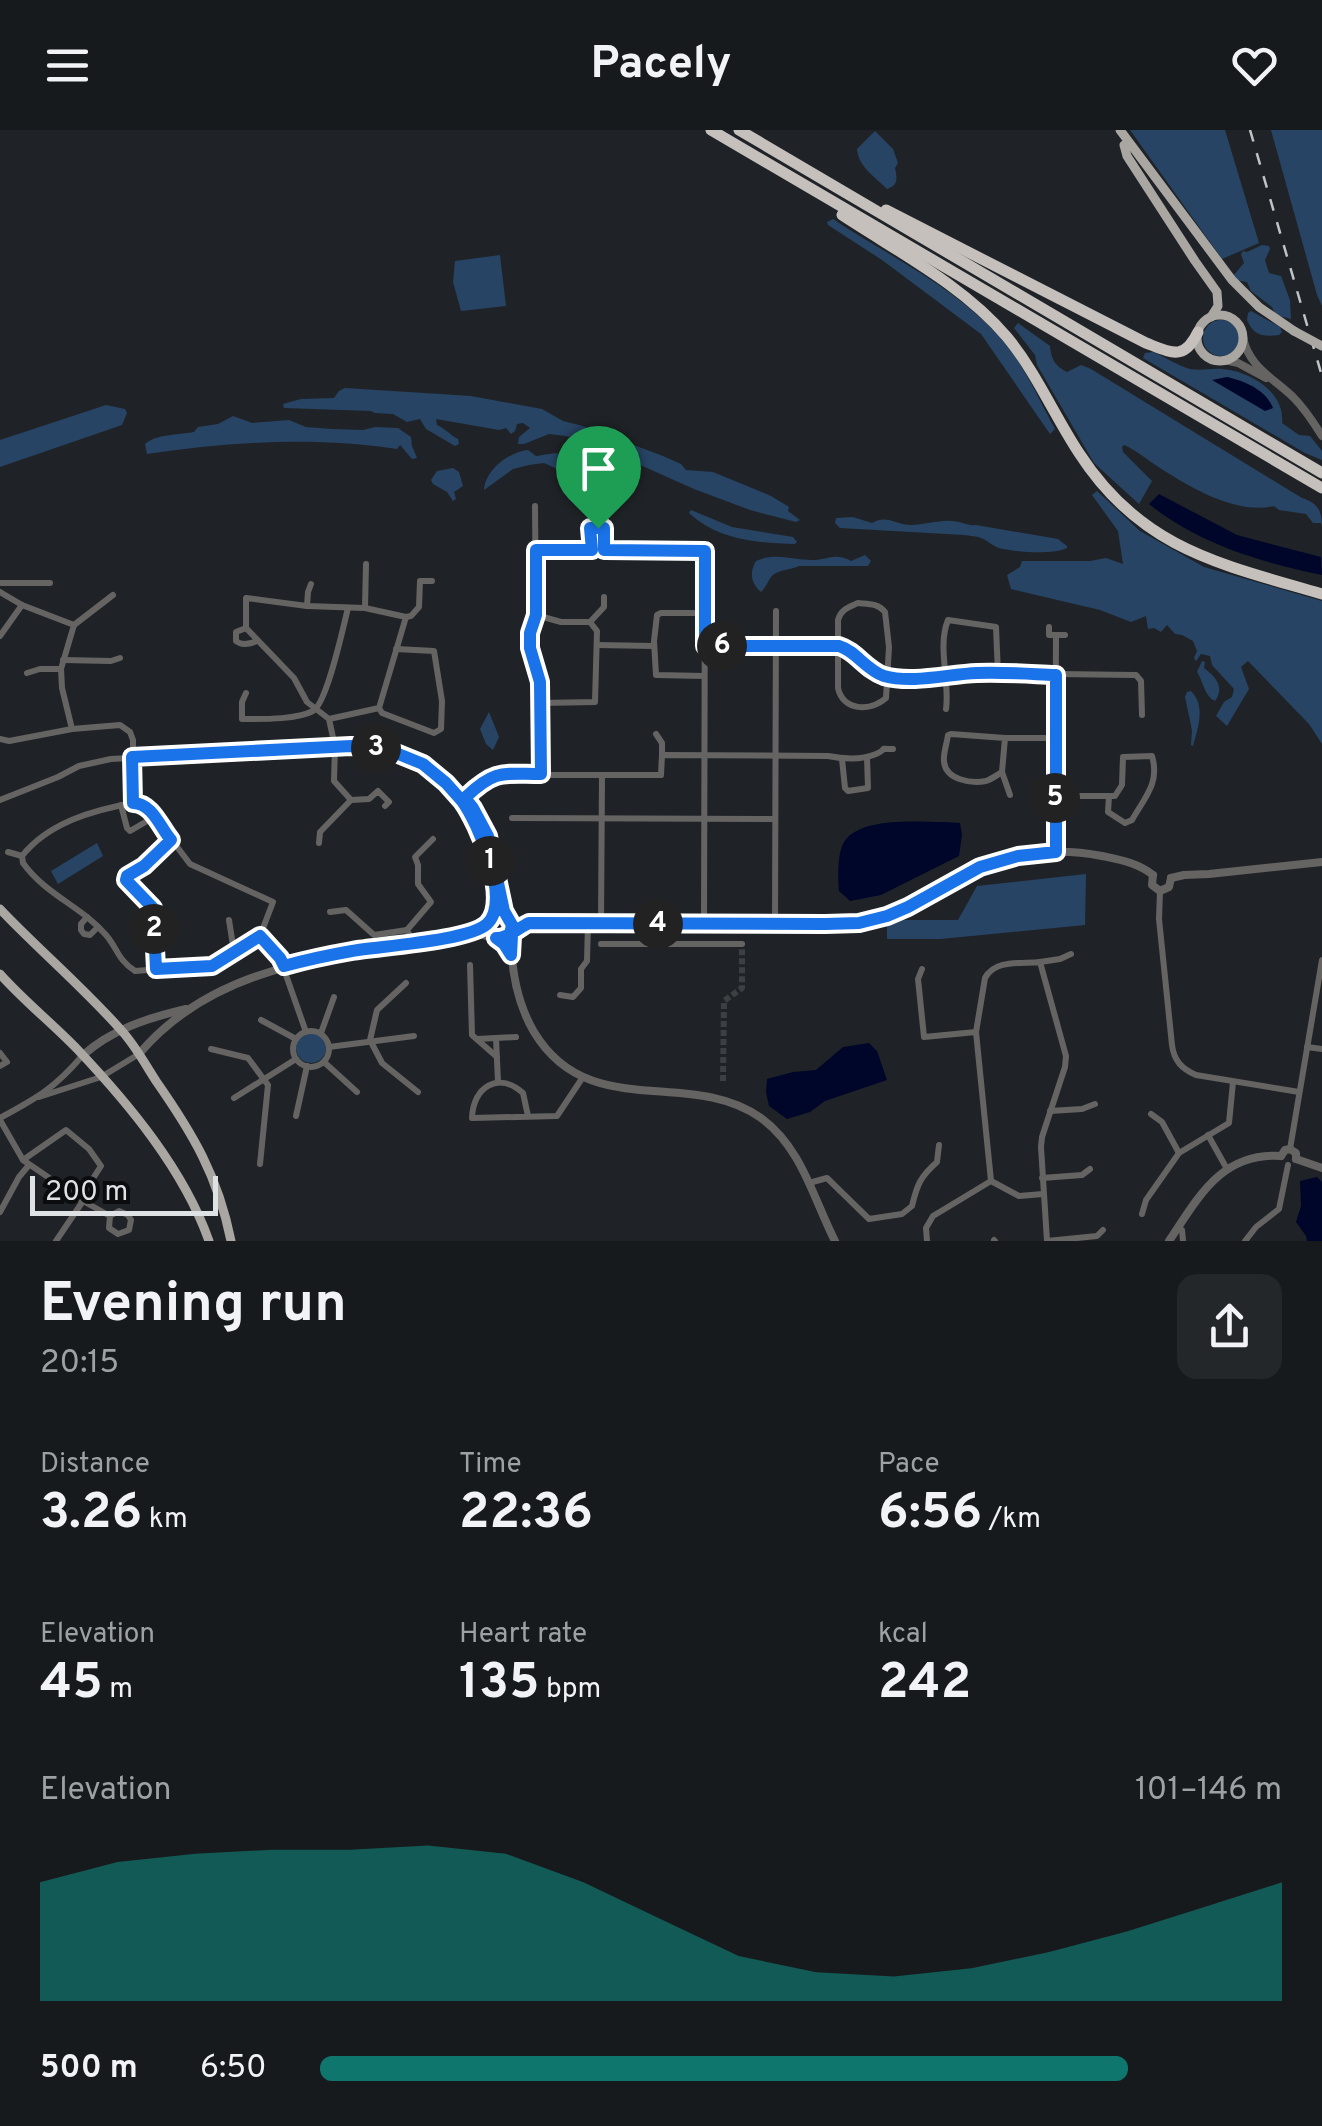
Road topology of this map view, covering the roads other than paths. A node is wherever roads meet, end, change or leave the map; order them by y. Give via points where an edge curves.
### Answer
1 (711, 130) edge
2 (738, 130) edge
3 (1117, 130) edge
4 (1124, 145) junction
5 (825, 198) junction
6 (862, 203) junction
7 (1205, 244) junction
8 (1211, 317) junction
9 (1198, 332) junction
10 (1242, 337) junction
11 (1322, 346) edge
12 (1225, 360) junction
13 (1279, 384) junction
14 (1322, 436) edge
15 (1322, 473) edge
16 (1322, 488) edge
17 (535, 506) dead end
18 (598, 509) dead end
19 (598, 528) junction
20 (536, 550) junction
21 (592, 550) junction
22 (604, 550) junction
23 (366, 564) dead end
24 (432, 581) dead end
25 (50, 582) dead end
26 (0, 583) edge
27 (12, 583) junction
28 (312, 584) dead end
29 (246, 586) dead end
30 (4, 594) edge
31 (1322, 594) edge
32 (113, 595) dead end
33 (604, 597) dead end
34 (246, 598) junction
35 (22, 605) junction
36 (307, 606) junction
37 (348, 608) junction
38 (365, 608) junction
39 (776, 611) dead end
40 (705, 613) junction
41 (536, 615) junction
42 (406, 617) junction
43 (590, 622) junction
44 (74, 625) junction
45 (1049, 626) dead end
46 (246, 628) junction
47 (0, 636) edge
48 (257, 640) junction
49 (597, 646) junction
50 (654, 646) junction
51 (705, 646) junction
52 (776, 646) junction
53 (839, 646) junction
54 (396, 648) junction
55 (120, 658) dead end
56 (62, 664) junction
57 (27, 673) dead end
58 (998, 674) junction
59 (1056, 675) junction
60 (705, 676) junction
61 (888, 677) junction
62 (947, 677) junction
63 (246, 693) dead end
64 (541, 703) junction
65 (379, 708) junction
66 (946, 709) dead end
67 (317, 710) junction
68 (1142, 716) dead end
69 (329, 720) junction
70 (72, 729) junction
71 (656, 734) dead end
72 (1005, 738) junction
73 (1055, 738) junction
74 (0, 739) edge
75 (335, 746) junction
76 (893, 748) dead end
77 (662, 756) junction
78 (705, 756) junction
79 (775, 756) junction
80 (866, 756) junction
81 (132, 757) junction
82 (842, 758) junction
83 (1002, 770) junction
84 (541, 774) junction
85 (602, 775) junction
86 (1010, 795) dead end
87 (1055, 796) junction
88 (1109, 796) junction
89 (0, 800) edge
90 (351, 800) junction
91 (464, 800) junction
92 (133, 803) junction
93 (121, 806) junction
94 (385, 806) dead end
95 (154, 817) junction
96 (512, 818) dead end
97 (602, 818) junction
98 (704, 819) junction
99 (775, 819) junction
100 (432, 839) dead end
101 (171, 840) junction
102 (318, 843) dead end
103 (8, 852) dead end
104 (1056, 852) junction
105 (22, 856) junction
106 (1322, 862) edge
107 (1162, 874) junction
108 (1160, 891) junction
109 (0, 910) edge
110 (330, 912) dead end
111 (87, 917) junction
112 (508, 918) junction
113 (228, 920) dead end
114 (491, 920) junction
115 (529, 923) junction
116 (588, 923) junction
117 (601, 924) junction
118 (704, 924) junction
119 (742, 924) junction
120 (775, 924) junction
121 (98, 928) junction
122 (408, 930) junction
123 (470, 932) junction
124 (510, 933) junction
125 (260, 936) junction
126 (494, 937) junction
127 (413, 942) junction
128 (601, 944) dead end
129 (234, 952) junction
130 (1072, 954) dead end
131 (511, 955) junction
132 (1322, 960) edge
133 (1040, 962) junction
134 (470, 965) dead end
135 (284, 966) junction
136 (922, 968) dead end
137 (156, 969) junction
138 (0, 974) edge
139 (406, 983) dead end
140 (560, 995) dead end
141 (334, 998) dead end
142 (190, 1008) junction
143 (261, 1020) dead end
144 (120, 1028) junction
145 (306, 1032) junction
146 (976, 1032) junction
147 (321, 1033) junction
148 (414, 1036) dead end
149 (474, 1037) junction
150 (496, 1038) junction
151 (516, 1038) dead end
152 (296, 1039) junction
153 (370, 1040) junction
154 (329, 1047) junction
155 (1308, 1047) junction
156 (211, 1049) dead end
157 (1322, 1049) edge
158 (0, 1054) edge
159 (139, 1054) junction
160 (82, 1056) junction
161 (497, 1058) junction
162 (296, 1059) junction
163 (324, 1062) junction
164 (0, 1066) edge
165 (307, 1066) junction
166 (101, 1077) junction
167 (583, 1077) junction
168 (264, 1079) junction
169 (498, 1082) junction
170 (1233, 1082) junction
171 (357, 1092) dead end
172 (418, 1092) dead end
173 (1300, 1092) junction
174 (40, 1097) junction
175 (234, 1098) dead end
176 (1095, 1104) dead end
177 (1050, 1111) junction
178 (1150, 1114) dead end
179 (296, 1116) dead end
180 (528, 1116) junction
181 (0, 1119) edge
182 (1208, 1135) junction
183 (939, 1145) dead end
184 (1290, 1149) junction
185 (1179, 1153) junction
186 (1281, 1156) junction
187 (1292, 1162) junction
188 (26, 1163) junction
189 (260, 1164) dead end
190 (1322, 1168) edge
191 (1090, 1169) dead end
192 (1227, 1169) junction
193 (1042, 1178) junction
194 (991, 1181) junction
195 (809, 1182) junction
196 (1043, 1194) junction
197 (83, 1201) junction
198 (0, 1212) edge
199 (1142, 1214) dead end
200 (110, 1216) dead end
201 (1178, 1228) junction
202 (1102, 1230) dead end
203 (56, 1241) edge
204 (209, 1241) edge
205 (231, 1241) edge
206 (835, 1241) edge
207 (926, 1241) edge
208 (1047, 1241) edge
209 (1170, 1241) edge
210 (1183, 1241) edge
211 (1245, 1241) edge

1 - 5 highway
2 - 6 highway
3 - 4 main road
3 - 7 main road
4 - 7 main road
4 - 8 main road via 1217,292
5 - 16 highway
5 - 31 highway via 987,316 1022,356 1093,474 1147,526 1215,563
6 - 9 highway via 876,204 1146,343 1182,352
6 - 15 highway
7 - 11 main road, bridge via 1244,294
8 - 9 main road
8 - 10 main road via 1233,319
9 - 12 main road via 1202,352
10 - 12 main road via 1238,352
10 - 13 street via 1252,362
12 - 13 street
13 - 14 street
17 - 20 street
18 - 19 street
19 - 21 street via 590,528
19 - 22 street via 604,528
20 - 21 street
20 - 41 street
21 - 22 street
22 - 40 street via 705,551
23 - 38 street
24 - 42 street via 420,581 418,607
25 - 27 street
26 - 27 street
27 - 30 street
28 - 36 street
29 - 34 street
30 - 35 street
32 - 44 street
33 - 43 street
34 - 36 street
34 - 46 street
35 - 44 street
35 - 47 street
36 - 37 street
37 - 38 street
37 - 67 street
38 - 42 street
39 - 52 street
40 - 50 street via 657,616
40 - 51 street
41 - 43 street
41 - 64 street via 530,648
42 - 54 street
43 - 49 street
44 - 56 street
45 - 59 street via 1048,635 1060,635
46 - 48 street
46 - 48 street via 236,632 236,642
48 - 67 street
49 - 50 street
49 - 64 street via 595,702
50 - 60 street via 656,676
51 - 52 street
51 - 60 street
52 - 53 street
52 - 79 street
53 - 61 street
53 - 61 street via 844,702 879,704
53 - 61 street via 838,620 845,608 881,607
54 - 65 street
54 - 65 street via 434,652 441,728 434,733
55 - 56 street
56 - 57 street
56 - 70 street
58 - 59 street
58 - 62 street
58 - 62 street via 996,627 951,619 945,624
59 - 68 street via 1136,675 1142,681
59 - 73 street
60 - 78 street
61 - 62 street
62 - 66 street
63 - 67 street via 242,718
64 - 84 street
65 - 69 street
67 - 69 street
69 - 75 street
70 - 74 street
70 - 81 street via 120,724 132,736
71 - 77 street
72 - 73 street
72 - 83 street
72 - 83 street via 951,734 944,760 953,777 971,781 985,782
73 - 87 street
75 - 81 street
75 - 90 street via 334,781
75 - 91 street via 380,748 423,764
76 - 80 street
77 - 78 street
77 - 85 street via 662,775
78 - 79 street
78 - 98 street
79 - 82 street
79 - 99 street
80 - 82 street
80 - 82 street via 868,788 848,790
81 - 89 street via 79,766
81 - 92 street
83 - 86 street
84 - 85 street
84 - 91 street via 485,779
85 - 97 street
87 - 88 street
87 - 104 street
88 - 88 street via 1108,812 1125,823 1132,820 1154,782 1152,756 1124,757 1122,785
90 - 94 street via 369,799 378,790 390,802
90 - 102 street via 320,832
91 - 112 street via 488,836
91 - 114 street via 488,856 495,892
92 - 93 street
92 - 95 street
93 - 95 street via 130,831
93 - 105 street via 74,819
95 - 101 street
96 - 97 street
97 - 98 street
97 - 117 street
98 - 99 street
98 - 118 street
99 - 120 street
100 - 122 street via 415,860 418,884 431,902
101 - 125 street via 190,864 273,902
101 - 137 street via 126,880 153,908
103 - 105 street
104 - 107 street via 1094,854
104 - 120 street via 980,867 872,920
105 - 111 street via 57,898
106 - 107 street
107 - 108 street via 1168,888
107 - 108 street via 1152,885
108 - 170 street via 1174,1055 1196,1076
109 - 144 main road
110 - 122 street via 346,910 374,935
111 - 121 street
111 - 121 street via 84,934
112 - 114 street
112 - 115 street
112 - 124 street
113 - 129 street
114 - 123 street
114 - 126 street
115 - 116 street
115 - 124 street
116 - 117 street
116 - 140 street via 581,988 574,997
117 - 118 street
118 - 119 street
119 - 120 street
119 - 128 street via 742,945
121 - 137 street via 131,969
122 - 127 street
123 - 126 street
123 - 127 street
124 - 126 street
124 - 131 street
125 - 129 street
125 - 135 street
126 - 131 street
127 - 135 street
129 - 137 street via 212,966
130 - 133 street
131 - 167 street via 532,1027 553,1056
132 - 155 street
133 - 146 street via 989,970
133 - 177 street via 1066,1056
134 - 149 street
135 - 142 street
135 - 145 street
136 - 146 street via 924,1037
138 - 160 main road
139 - 153 street via 377,1010
141 - 147 street
142 - 144 street
142 - 159 street
143 - 152 street
144 - 159 main road
144 - 160 street
145 - 147 street
145 - 152 street
146 - 194 street
147 - 154 street
148 - 153 street
149 - 150 street
149 - 161 street
150 - 151 street
150 - 161 street
152 - 162 street
153 - 154 street
153 - 172 street via 382,1063
154 - 163 street
155 - 157 street
155 - 173 street
156 - 168 street via 248,1058
158 - 164 street via 7,1062
159 - 166 street
159 - 205 main road via 200,1150
160 - 166 main road
160 - 174 street
161 - 169 street
162 - 165 street
162 - 168 street
163 - 165 street
163 - 171 street
165 - 179 street
166 - 174 street
166 - 204 main road via 163,1153
167 - 180 street via 557,1116
167 - 195 street via 614,1088 736,1105 783,1138
168 - 175 street
168 - 189 street
169 - 180 street via 523,1093
169 - 180 street via 476,1098 472,1118
170 - 173 street
170 - 182 street via 1229,1124
173 - 184 street
174 - 181 street
176 - 177 street
177 - 193 street
178 - 185 street
181 - 188 street
182 - 185 street
182 - 192 street
183 - 195 street via 937,1162 902,1214 868,1219 826,1178
184 - 186 street
184 - 187 street via 1296,1153
185 - 199 street
186 - 187 street
186 - 192 street
187 - 190 street
187 - 211 street via 1279,1209
188 - 197 street
188 - 197 street via 66,1130 101,1166
188 - 198 street
191 - 193 street via 1082,1176
192 - 201 street
193 - 196 street
194 - 196 street via 1019,1196
194 - 207 street via 933,1216
195 - 206 street
196 - 208 street
197 - 200 street
197 - 203 street
201 - 209 street
201 - 210 street
202 - 208 street

